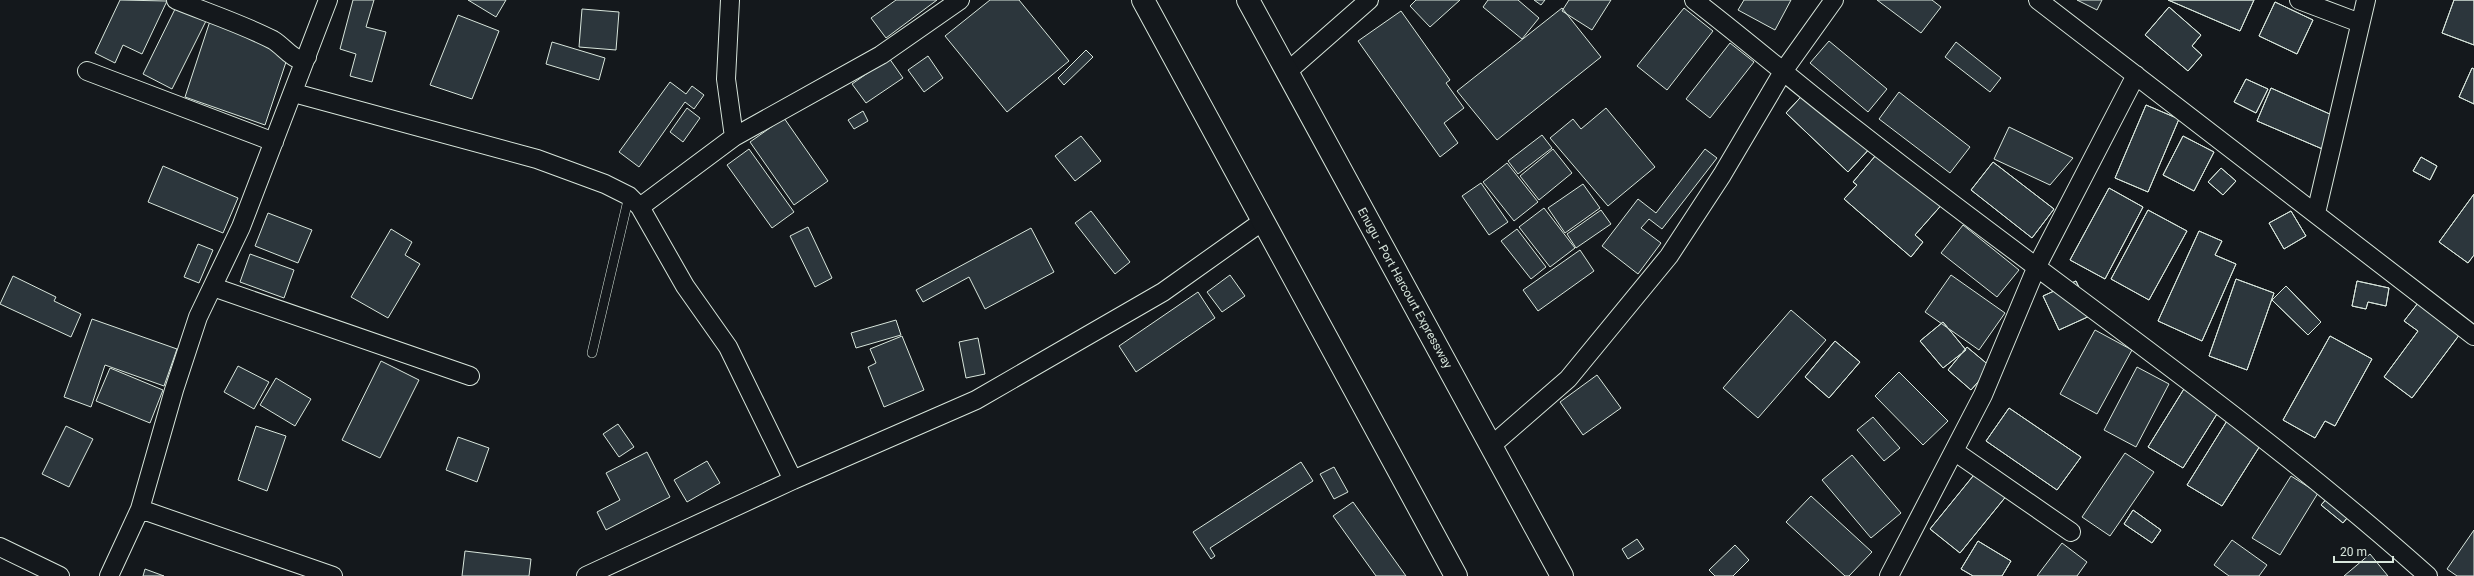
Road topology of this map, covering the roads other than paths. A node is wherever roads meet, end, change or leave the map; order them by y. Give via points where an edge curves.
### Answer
1 (176, 0) edge
2 (328, 0) edge
3 (730, 0) edge
4 (960, 0) edge
5 (1143, 0) edge
6 (1248, 0) edge
7 (1369, 0) edge
8 (1694, 0) edge
9 (1834, 0) edge
10 (2038, 0) edge
11 (2299, 0) edge
12 (2366, 0) edge
13 (2360, 23) junction
14 (307, 57) junction
15 (1784, 70) junction
16 (87, 71) dead end
17 (1287, 72) junction
18 (2136, 75) junction
19 (294, 93) junction
20 (734, 137) junction
21 (274, 142) junction
22 (635, 201) junction
23 (2316, 213) junction
24 (1263, 221) junction
25 (2037, 266) junction
26 (213, 286) junction
27 (2474, 336) edge
28 (592, 353) dead end
29 (470, 376) dead end
30 (1491, 446) junction
31 (1954, 451) junction
32 (793, 480) junction
33 (140, 509) junction
34 (2071, 532) dead end
35 (0, 547) edge
36 (112, 569) edge
37 (60, 576) edge
38 (97, 576) edge
39 (333, 576) edge
40 (586, 576) edge
41 (1456, 576) edge
42 (1562, 576) edge
43 (1889, 576) edge
44 (2428, 576) edge

1 - 14 street via 245,26 275,41 293,58 300,60
2 - 14 street
3 - 20 street via 726,79
4 - 20 street via 881,55
5 - 24 highway
6 - 17 highway, Enugu - Port Harcourt Expressway
7 - 17 street
8 - 15 street
9 - 15 street
10 - 18 street
11 - 13 street
12 - 13 street
13 - 23 street
14 - 19 street
15 - 25 street via 1858,132
15 - 30 street via 1722,175 1669,256 1568,379
16 - 21 street
17 - 30 highway, Enugu - Port Harcourt Expressway
18 - 23 street
18 - 25 street
19 - 21 street
19 - 22 street via 537,159 605,184
20 - 22 street
21 - 26 street via 241,227
22 - 28 lane
22 - 32 street via 685,286 728,347
23 - 27 street
24 - 32 street via 1163,292 976,400
24 - 41 highway
25 - 31 street via 1983,395
25 - 44 street via 2353,509
26 - 29 street
26 - 33 street via 198,317 174,390
30 - 42 highway, Enugu - Port Harcourt Expressway
31 - 34 street
31 - 43 street
32 - 40 street
33 - 36 street
33 - 39 street
35 - 37 street
36 - 38 street

